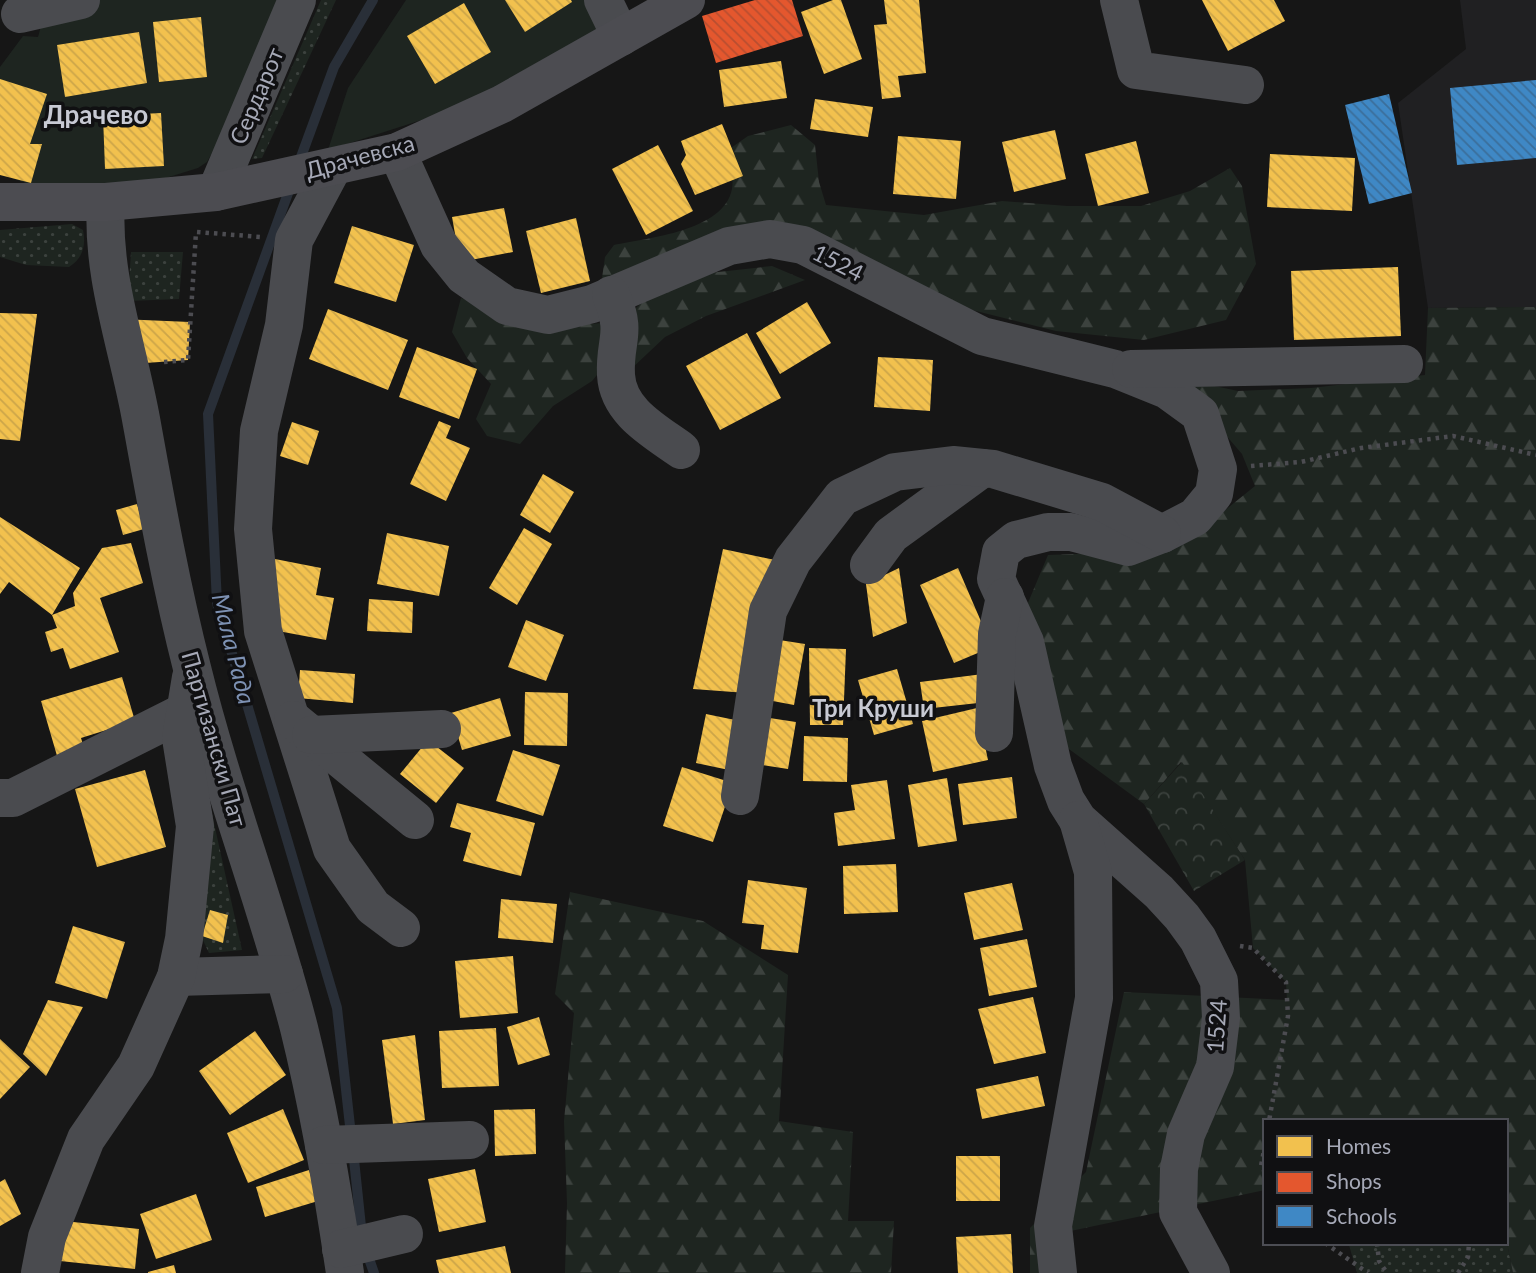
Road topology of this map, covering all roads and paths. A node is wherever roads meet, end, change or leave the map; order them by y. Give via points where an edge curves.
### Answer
1 (81, 0) edge
2 (297, 0) edge
3 (603, 0) edge
4 (687, 0) edge
5 (1119, 0) edge
6 (15, 16) edge
7 (621, 37) junction
8 (1245, 85) dead end
9 (397, 152) junction
10 (333, 167) junction
11 (216, 192) junction
12 (0, 202) edge
13 (106, 202) junction
14 (294, 240) junction
15 (611, 296) junction
16 (131, 363) junction
17 (1404, 364) dead end
18 (1115, 369) junction
19 (681, 450) dead end
20 (1536, 455) edge
21 (983, 468) junction
22 (1218, 469) junction
23 (1163, 534) junction
24 (869, 565) dead end
25 (1005, 597) junction
26 (192, 670) junction
27 (184, 712) junction
28 (302, 728) junction
29 (442, 729) dead end
30 (994, 733) dead end
31 (740, 796) dead end
32 (4, 807) edge
33 (415, 820) dead end
34 (1078, 820) junction
35 (401, 928) dead end
36 (1198, 939) junction
37 (284, 974) junction
38 (176, 977) junction
39 (1269, 1119) edge
40 (470, 1140) dead end
41 (343, 1145) junction
42 (1328, 1245) edge
43 (1377, 1245) edge
44 (1469, 1245) edge
45 (363, 1249) edge
46 (40, 1273) edge
47 (1058, 1273) edge
48 (1210, 1273) edge
49 (1368, 1273) edge
50 (1387, 1273) edge
51 (1458, 1273) edge

1 - 6 street
2 - 11 street, Сердарот
3 - 7 street
4 - 7 main road, Драчевска
5 - 8 street via 1136,69
7 - 9 main road, Драчевска via 502,104
9 - 10 main road, Драчевска
9 - 15 street, 1524 via 439,245 464,276 507,306 548,315
10 - 11 main road, Драчевска
10 - 14 street
11 - 13 main road, Драчевска
12 - 13 main road, Драчевска
13 - 16 street, Партизански Пат via 108,268
14 - 16 path via 196,232 188,360
14 - 28 street via 284,325 259,432 253,529 263,631
15 - 18 street, 1524 via 729,247 770,239 803,245 982,336
15 - 19 street via 622,330 616,376 624,402 641,422
16 - 26 street, Партизански Пат
17 - 18 street
18 - 22 street, 1524 via 1167,390 1200,414
20 - 22 path via 1453,436 1361,448 1301,462
21 - 23 street via 1102,502
21 - 24 street via 891,535
21 - 31 street via 953,465 895,472 842,496 793,559 768,611
22 - 23 street, 1524 via 1214,495 1195,517
23 - 25 street, 1524 via 1128,547 1071,532 1032,534 1016,540 1001,552 996,579
25 - 30 street via 997,634
25 - 34 street, 1524 via 1025,642 1053,766
26 - 27 street
26 - 37 street, Партизански Пат
27 - 32 street
27 - 38 street via 181,738 195,826
28 - 29 street
28 - 33 street
28 - 35 street via 332,849 373,907
34 - 36 street, 1524 via 1159,892
34 - 47 street, 1524 via 1093,872 1094,998 1053,1226
36 - 39 path via 1253,948 1286,982 1288,1016
36 - 48 street, 1524 via 1219,981 1222,1018 1214,1067 1184,1146 1178,1212
37 - 38 street
37 - 41 street, Партизански Пат via 299,1030
38 - 46 street via 136,1066 86,1139 47,1237
40 - 41 street
41 - 45 street, Партизански Пат
42 - 49 path
43 - 50 path via 1379,1261
44 - 51 path via 1468,1257

